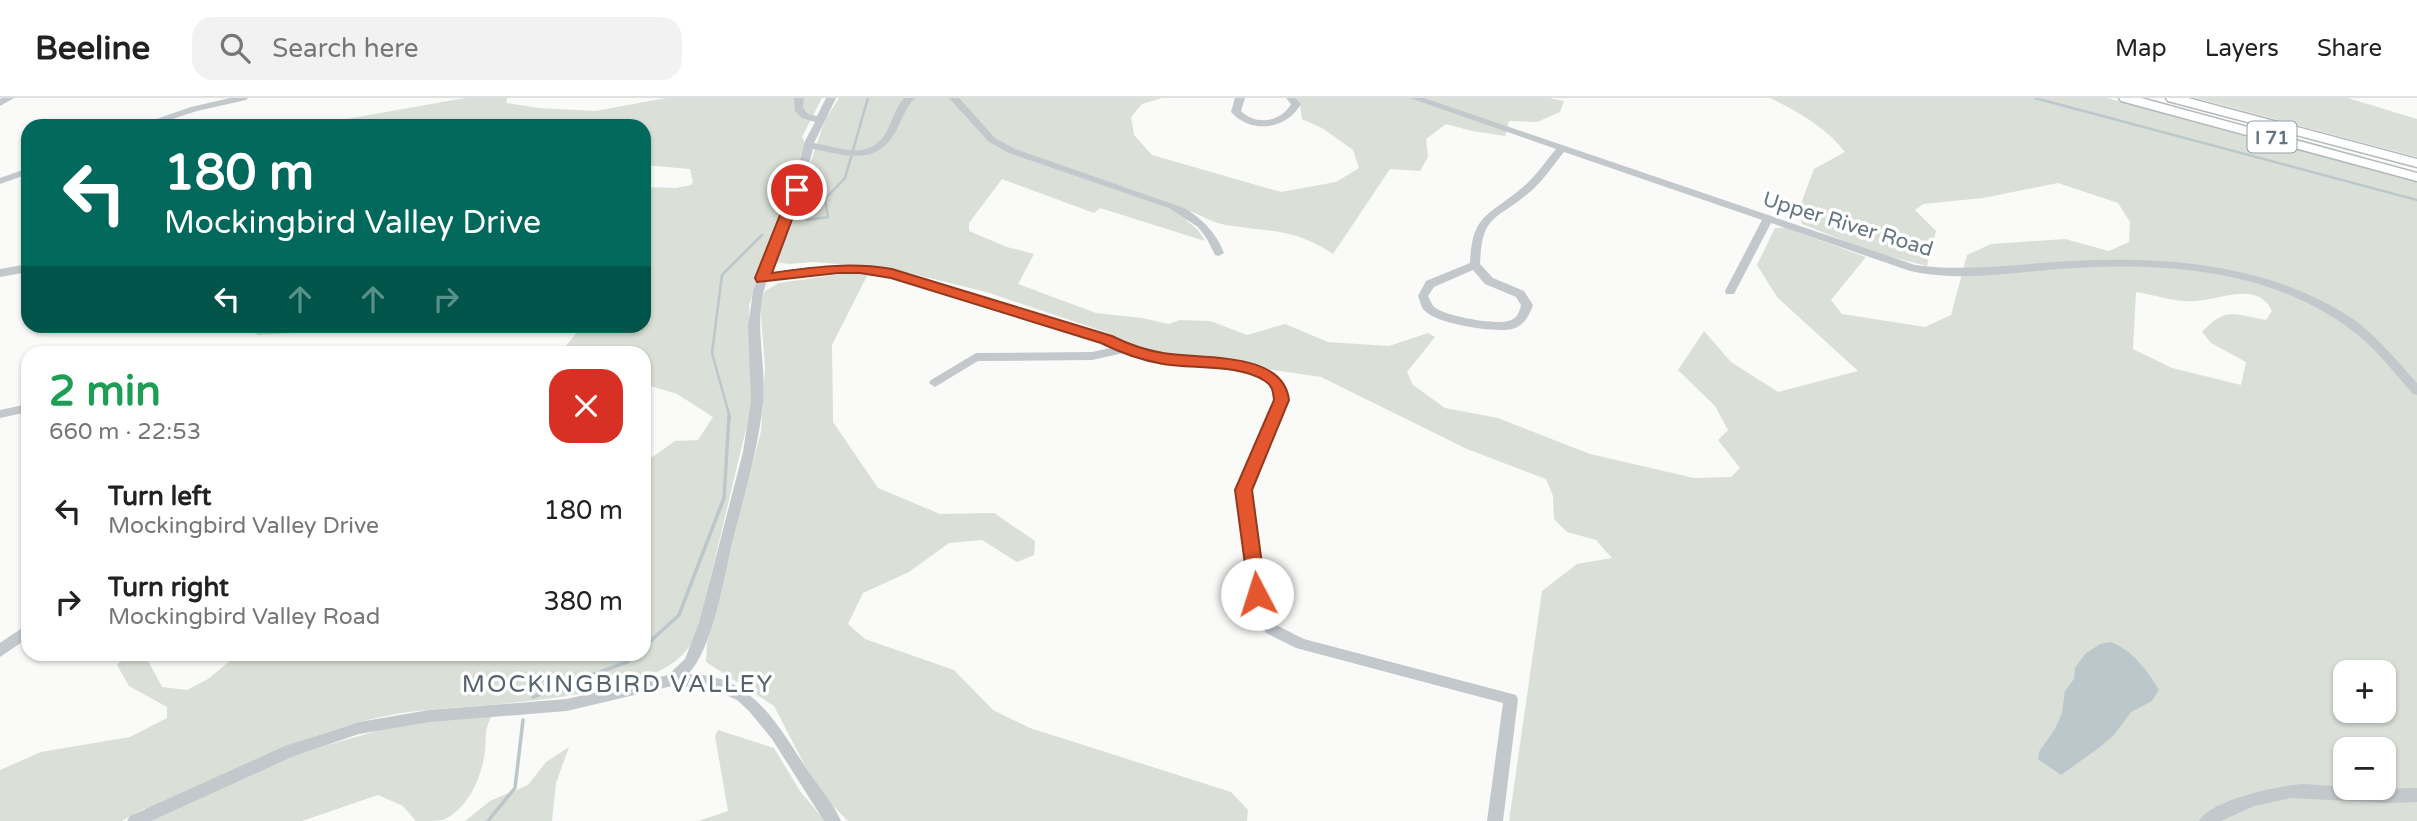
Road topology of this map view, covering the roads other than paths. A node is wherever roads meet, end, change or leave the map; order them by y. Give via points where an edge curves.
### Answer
1 (9, 98) edge
2 (243, 98) edge
3 (799, 98) edge
4 (831, 98) edge
5 (910, 98) edge
6 (954, 98) edge
7 (1240, 98) edge
8 (1292, 98) edge
9 (1415, 98) edge
10 (2126, 98) edge
11 (2173, 98) edge
12 (0, 103) edge
13 (193, 103) edge
14 (157, 119) edge
15 (820, 120) junction
16 (809, 145) junction
17 (1562, 148) junction
18 (2417, 163) edge
19 (21, 174) edge
20 (2417, 177) edge
21 (0, 181) edge
22 (1768, 219) junction
23 (1219, 253) dead end
24 (1475, 265) junction
25 (21, 269) edge
26 (0, 273) edge
27 (762, 278) junction
28 (1730, 291) dead end
29 (1125, 349) junction
30 (935, 383) dead end
31 (2417, 391) edge
32 (21, 410) edge
33 (0, 414) edge
34 (21, 635) edge
35 (0, 651) edge
36 (672, 680) junction
37 (2417, 795) edge
38 (135, 821) edge
39 (833, 821) edge
40 (1495, 821) edge
41 (2207, 821) edge

1 - 12 street
2 - 13 street
3 - 15 street via 798,109
4 - 15 street
5 - 16 street via 887,143 876,152
6 - 23 street via 992,140 1012,150 1190,215 1207,231
7 - 8 street via 1236,112 1241,119 1258,124 1292,113 1296,104
9 - 17 street, Upper River Road
10 - 20 highway, I 71
11 - 18 highway, I 71
13 - 14 street
15 - 16 street
16 - 27 street via 797,190
17 - 22 street, Upper River Road
17 - 24 street via 1532,185 1481,225 1475,239
19 - 21 street
22 - 28 street
22 - 31 street, Upper River Road via 1871,256 1926,270 2123,263 2190,268 2264,283 2309,299 2350,323
24 - 24 street via 1431,283 1423,296 1429,309 1446,318 1497,326 1511,325 1523,317 1527,305 1520,294 1489,281
25 - 26 street
27 - 29 street via 838,268 892,274 1106,339
27 - 36 street via 755,308 757,400 749,452 705,623 690,663
29 - 30 street via 1092,356 985,355 968,360
29 - 40 street via 1164,359 1248,368 1278,383 1281,400 1243,495 1264,620 1278,634 1301,644 1511,699
32 - 33 street
34 - 35 street
36 - 38 street via 568,705 429,716 359,729 290,751
36 - 39 street via 695,679 728,687 760,710
37 - 41 street via 2288,792 2250,799

